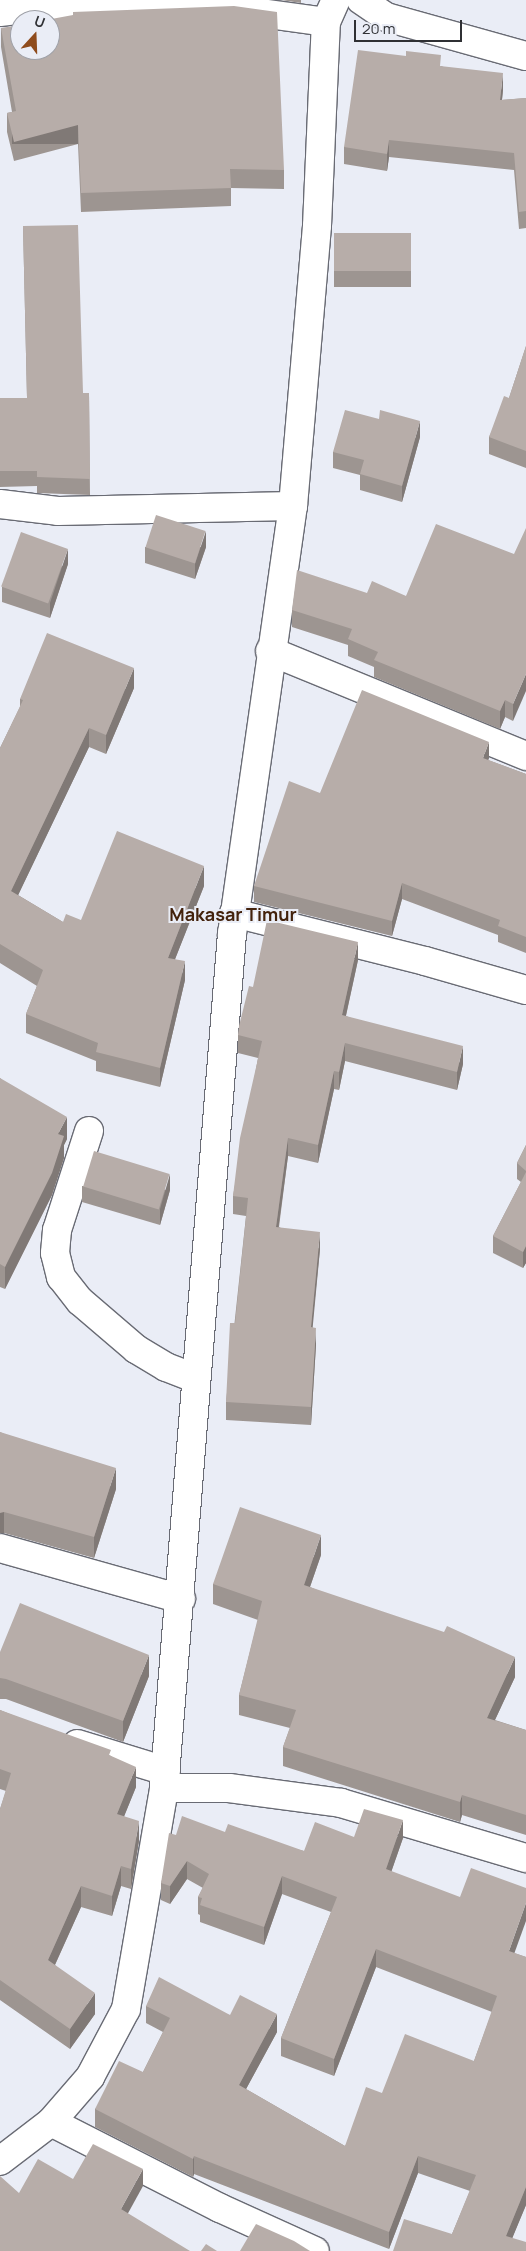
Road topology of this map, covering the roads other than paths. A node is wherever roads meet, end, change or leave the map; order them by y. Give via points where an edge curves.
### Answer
1 (173, 0) edge
2 (361, 0) edge
3 (331, 11) edge
4 (0, 12) edge
5 (526, 56) edge
6 (0, 504) edge
7 (293, 506) junction
8 (270, 651) junction
9 (526, 756) edge
10 (234, 913) junction
11 (526, 990) edge
12 (89, 1132) dead end
13 (195, 1378) junction
14 (0, 1548) edge
15 (181, 1599) junction
16 (52, 1735) edge
17 (165, 1780) junction
18 (526, 1858) edge
19 (51, 2122) junction
20 (0, 2161) edge
21 (315, 2251) edge

1 - 3 street
1 - 4 street via 58,5
2 - 5 street via 386,17
3 - 7 street
6 - 7 street via 58,511
7 - 8 street
8 - 9 street
8 - 10 street
10 - 11 street
10 - 13 street
12 - 13 street via 57,1230 55,1253 61,1277 80,1300 136,1349 166,1367
13 - 15 street
14 - 15 street
15 - 17 street
16 - 17 street
17 - 18 street via 341,1802
17 - 19 street via 126,2009 90,2077
19 - 20 street
19 - 21 street via 220,2208

